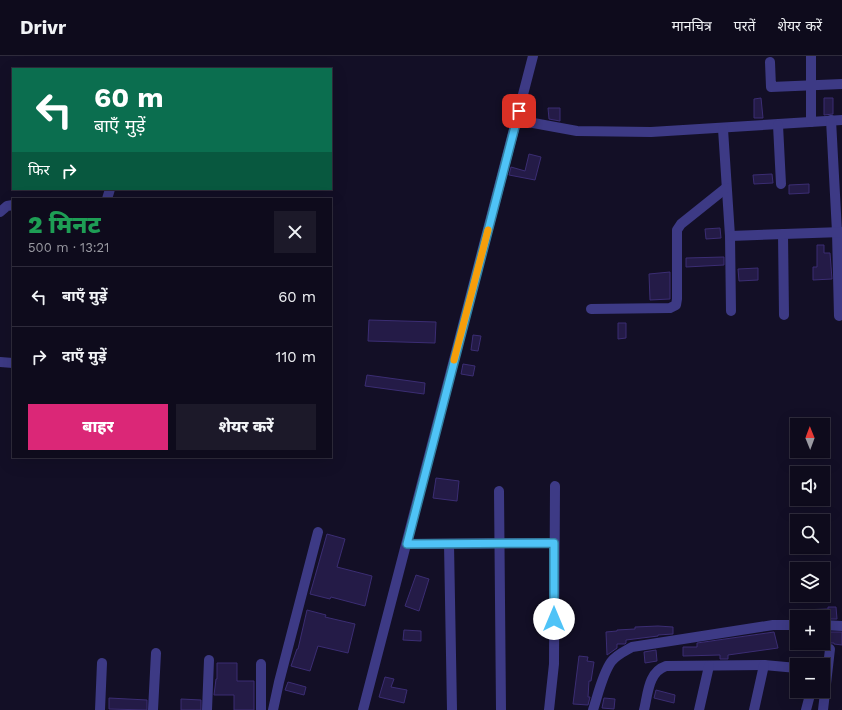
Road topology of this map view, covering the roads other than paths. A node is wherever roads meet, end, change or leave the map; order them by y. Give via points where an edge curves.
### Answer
1 (533, 56) edge
2 (812, 56) edge
3 (770, 62) dead end
4 (842, 84) edge
5 (811, 85) junction
6 (517, 120) junction
7 (831, 120) junction
8 (842, 120) edge
9 (811, 122) junction
10 (778, 125) junction
11 (723, 129) junction
12 (781, 184) dead end
13 (726, 188) junction
14 (12, 205) edge
15 (0, 212) edge
16 (839, 232) edge
17 (783, 234) junction
18 (730, 236) junction
19 (591, 309) dead end
20 (731, 311) dead end
21 (784, 315) dead end
22 (839, 316) dead end
23 (0, 362) edge
24 (12, 363) edge
25 (555, 486) dead end
26 (499, 491) dead end
27 (318, 532) dead end
28 (499, 543) junction
29 (554, 543) junction
30 (407, 544) junction
31 (449, 544) junction
32 (790, 625) edge
33 (830, 625) edge
34 (842, 626) edge
35 (156, 653) dead end
36 (209, 660) dead end
37 (102, 663) dead end
38 (261, 664) dead end
39 (764, 665) junction
40 (709, 666) junction
41 (790, 667) edge
42 (809, 698) edge
43 (824, 698) edge
44 (100, 710) edge
45 (153, 710) edge
46 (207, 710) edge
47 (261, 710) edge
48 (273, 710) edge
49 (363, 710) edge
50 (452, 710) edge
51 (501, 710) edge
52 (549, 710) edge
53 (594, 710) edge
54 (644, 710) edge
55 (699, 710) edge
56 (754, 710) edge
57 (806, 710) edge
58 (823, 710) edge

1 - 6 street
2 - 5 street
3 - 5 street via 772,87
4 - 5 street
5 - 9 street
6 - 11 street via 577,131 651,132
6 - 30 street
7 - 8 street
7 - 9 street
7 - 16 street
9 - 10 street
10 - 11 street
10 - 12 street
11 - 13 street
13 - 18 street
13 - 19 street via 677,230 676,305 670,308
14 - 15 street
16 - 17 street
16 - 22 street
17 - 18 street
17 - 21 street
18 - 20 street
23 - 24 street
25 - 29 street
26 - 28 street
27 - 48 street
28 - 29 street
28 - 31 street
28 - 51 street
29 - 52 street via 554,664
30 - 31 street
30 - 49 street
31 - 50 street
32 - 53 street via 773,625 632,647 611,662 600,686
33 - 34 street
35 - 45 street
36 - 46 street
37 - 44 street
38 - 47 street
39 - 40 street
39 - 41 street
39 - 56 street
40 - 54 street via 659,668 652,677
40 - 55 street
42 - 57 street
43 - 58 street

